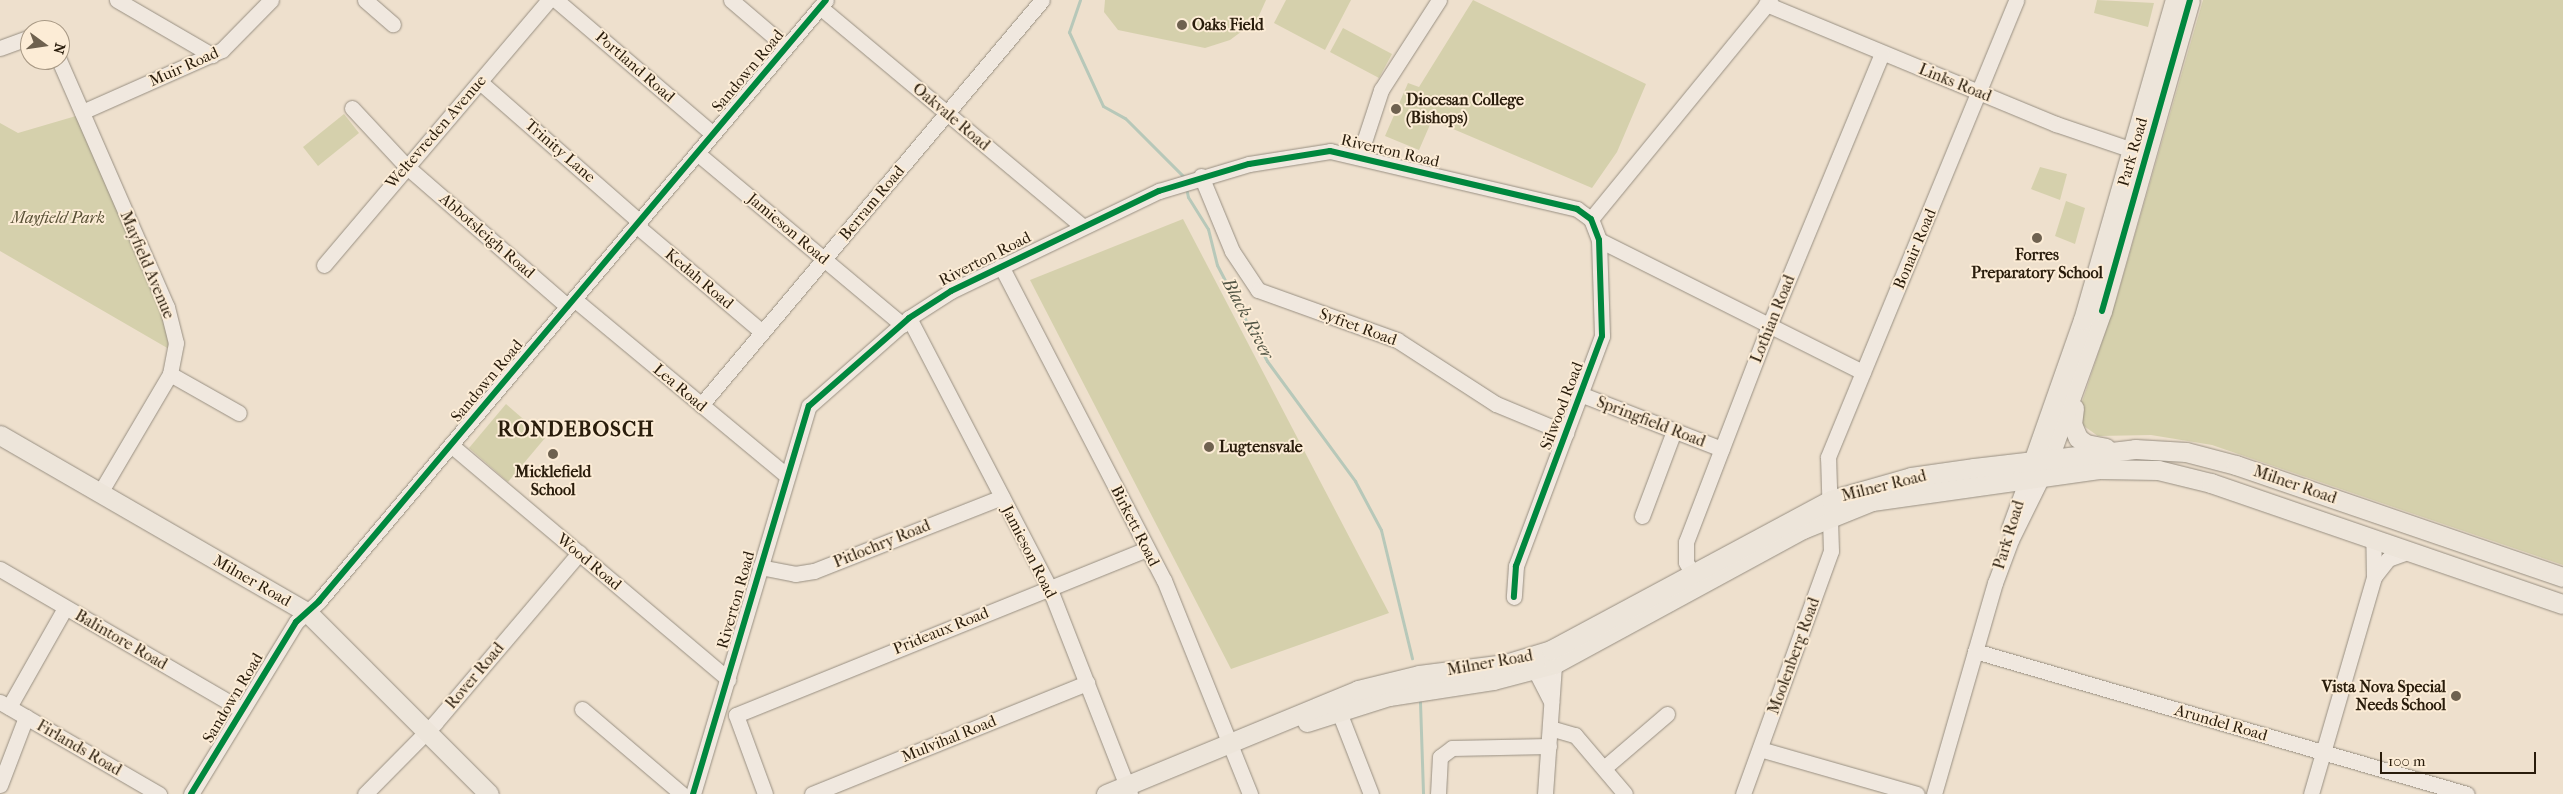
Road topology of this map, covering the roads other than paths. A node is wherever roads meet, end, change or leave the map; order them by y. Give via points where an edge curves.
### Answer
1 (117, 0) edge
2 (270, 0) edge
3 (365, 0) edge
4 (549, 0) edge
5 (556, 0) edge
6 (731, 0) edge
7 (1042, 0) edge
8 (1439, 0) edge
9 (2016, 0) edge
10 (2175, 0) edge
11 (2190, 0) edge
12 (1768, 2) edge
13 (823, 4) edge
14 (393, 24) dead end
15 (20, 41) edge
16 (786, 47) junction
17 (0, 48) edge
18 (1882, 53) junction
19 (212, 55) junction
20 (63, 70) edge
21 (480, 82) junction
22 (1978, 92) junction
23 (352, 108) dead end
24 (82, 112) junction
25 (946, 114) junction
26 (712, 134) junction
27 (2139, 152) junction
28 (697, 153) junction
29 (1359, 157) junction
30 (406, 166) junction
31 (1199, 177) junction
32 (1591, 220) junction
33 (638, 224) junction
34 (1082, 226) junction
35 (1599, 240) junction
36 (824, 260) junction
37 (324, 266) dead end
38 (1001, 266) junction
39 (571, 303) junction
40 (906, 321) junction
41 (1769, 326) junction
42 (762, 332) junction
43 (1864, 372) junction
44 (170, 374) junction
45 (2078, 384) junction
46 (1580, 394) junction
47 (701, 405) junction
48 (239, 413) dead end
49 (1674, 431) junction
50 (1566, 433) junction
51 (0, 435) edge
52 (451, 446) junction
53 (1722, 449) junction
54 (2135, 449) junction
55 (2038, 470) junction
56 (787, 476) junction
57 (100, 493) junction
58 (1002, 497) junction
59 (1831, 507) junction
60 (1642, 516) dead end
61 (2373, 538) junction
62 (1147, 549) junction
63 (2410, 551) junction
64 (579, 553) junction
65 (760, 567) junction
66 (0, 569) edge
67 (2563, 577) edge
68 (2374, 578) junction
69 (1696, 580) junction
70 (1050, 587) junction
71 (1514, 597) dead end
72 (2563, 604) edge
73 (65, 608) junction
74 (307, 612) junction
75 (1975, 652) junction
76 (1554, 664) junction
77 (1535, 670) junction
78 (728, 678) junction
79 (1087, 683) junction
80 (1551, 702) junction
81 (4, 704) edge
82 (582, 709) dead end
83 (719, 709) junction
84 (242, 710) junction
85 (1339, 712) junction
86 (736, 714) junction
87 (1667, 714) dead end
88 (26, 718) junction
89 (1550, 728) junction
90 (427, 731) junction
91 (1233, 743) junction
92 (1549, 746) junction
93 (1760, 750) junction
94 (2323, 753) junction
95 (1604, 768) junction
96 (0, 785) edge
97 (1128, 790) edge
98 (159, 794) edge
99 (190, 794) edge
100 (365, 794) edge
101 (488, 794) edge
102 (682, 794) edge
103 (693, 794) edge
104 (765, 794) edge
105 (812, 794) edge
106 (1106, 794) edge
107 (1250, 794) edge
108 (1371, 794) edge
109 (1438, 794) edge
110 (1545, 794) edge
111 (1625, 794) edge
112 (1743, 794) edge
113 (1917, 794) edge
114 (1934, 794) edge
115 (2311, 794) edge
116 (2467, 794) edge

1 - 19 street
2 - 19 street, Muir Road via 232,43
3 - 14 street
4 - 21 street, Weltevreden Avenue
5 - 26 street, Portland Road
6 - 16 street
7 - 25 street, Berram Road
8 - 29 street via 1381,90
9 - 22 street, Bonair Road
10 - 27 main road, Park Road
11 - 27 main road, Park Road
12 - 18 street, Links Road
12 - 32 street
13 - 16 street, Sandown Road
13 - 25 street, Oakvale Road
15 - 17 street
16 - 26 street, Sandown Road
18 - 22 street, Links Road
18 - 41 street, Lothian Road
19 - 24 street, Muir Road
20 - 24 street, Mayfield Avenue
21 - 30 street, Weltevreden Avenue
21 - 33 street, Trinity Lane
22 - 27 street, Links Road
22 - 43 street, Bonair Road
23 - 30 street, Abbotsleigh Road
24 - 44 street, Mayfield Avenue via 171,319 176,351
25 - 34 street, Oakvale Road
25 - 36 street, Berram Road
26 - 28 street, Sandown Road
27 - 45 main road, Park Road
27 - 55 main road, Park Road
28 - 33 street, Sandown Road
28 - 36 street, Jamieson Road
29 - 31 street, Riverton Road via 1316,152
29 - 32 street, Riverton Road via 1577,209
30 - 37 street, Weltevreden Avenue
30 - 39 street, Abbotsleigh Road
31 - 34 street, Riverton Road
31 - 50 street, Syfret Road via 1232,251 1258,290 1397,340 1496,404
32 - 35 street, Silwood Road
33 - 39 street, Sandown Road
33 - 42 street, Kedah Road
34 - 38 street, Riverton Road
35 - 41 street
35 - 46 street, Silwood Road via 1603,330
36 - 40 street, Jamieson Road
36 - 42 street, Berram Road
38 - 40 street, Riverton Road via 951,291
38 - 62 street, Birkett Road
39 - 47 street, Lea Road
39 - 52 street, Sandown Road
40 - 56 street, Riverton Road via 809,406
40 - 58 street, Jamieson Road
41 - 43 street
41 - 53 street, Lothian Road
42 - 47 street, Berram Road
43 - 59 street, Bonair Road via 1827,464
44 - 48 street
44 - 57 street, Mayfield Avenue
45 - 54 main road via 2072,424 2078,438 2093,446
45 - 55 main road, Park Road
46 - 49 street, Springfield Road
46 - 50 street, Silwood Road
47 - 56 street, Lea Road
49 - 53 street, Springfield Road
49 - 60 street
50 - 71 street, Silwood Road via 1516,566
51 - 57 main road, Milner Road
52 - 64 street, Wood Road
52 - 74 street, Sandown Road
53 - 69 street, Lothian Road via 1686,542 1684,555
54 - 55 main road, Milner Road
54 - 67 main road, Milner Road via 2186,452 2215,458
55 - 59 main road, Milner Road
55 - 61 main road, Milner Road via 2158,470 2211,482
55 - 75 street, Park Road via 2008,528
56 - 65 street, Riverton Road
57 - 74 main road, Milner Road
58 - 65 street, Pitlochry Road via 814,571 795,574
58 - 70 street, Jamieson Road
59 - 69 main road, Milner Road
59 - 93 street, Moolenberg Road via 1829,561
61 - 63 main road, Milner Road
61 - 68 street
62 - 70 street, Prideaux Road
62 - 91 street, Birkett Road
63 - 68 street via 2388,559
63 - 72 main road, Milner Road
64 - 78 street, Wood Road
64 - 90 street, Rover Road
65 - 78 street, Riverton Road
66 - 73 street, Balintore Road
68 - 94 street
69 - 76 main road, Milner Road
69 - 91 main road, Milner Road via 1551,650 1505,664 1386,681 1277,722
70 - 79 street, Jamieson Road
70 - 86 street, Prideaux Road
73 - 81 street
73 - 84 street, Balintore Road
74 - 84 street, Sandown Road via 291,629
74 - 90 main road, Milner Road
75 - 94 street, Arundel Road
75 - 114 street, Park Road
76 - 77 main road, Milner Road
76 - 80 street
77 - 80 street
77 - 85 main road, Milner Road via 1389,696
78 - 83 street, Riverton Road
79 - 97 street, Jamieson Road
79 - 105 street, Mulvihal Road
80 - 89 street
81 - 88 street, Firlands Road
82 - 102 street
83 - 86 street
83 - 103 street, Riverton Road
84 - 99 street, Sandown Road
85 - 91 main road, Milner Road
85 - 108 street
86 - 104 street
87 - 95 street
88 - 96 street
88 - 98 street, Firlands Road
89 - 92 street
89 - 95 street via 1575,735
90 - 100 street, Rover Road
90 - 101 main road, Milner Road
91 - 97 main road, Milner Road
91 - 107 street, Birkett Road
92 - 109 street via 1452,748 1440,757
92 - 110 street
93 - 112 street, Moolenberg Road
93 - 113 street
94 - 115 street
94 - 116 street, Arundel Road
95 - 111 street
97 - 106 main road, Milner Road

